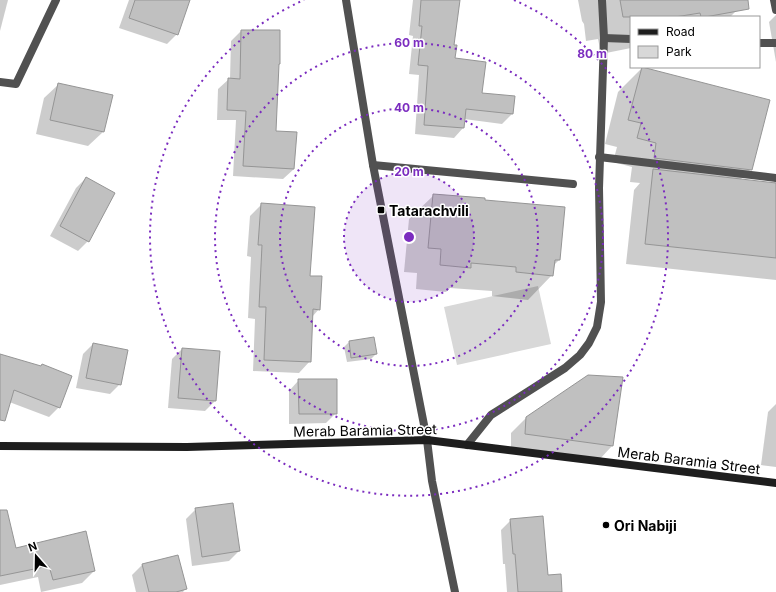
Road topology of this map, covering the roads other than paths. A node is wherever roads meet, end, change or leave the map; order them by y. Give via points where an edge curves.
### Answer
1 (56, 0) edge
2 (346, 0) edge
3 (602, 0) edge
4 (774, 0) edge
5 (776, 10) edge
6 (604, 38) junction
7 (630, 38) edge
8 (760, 43) edge
9 (776, 43) edge
10 (0, 82) edge
11 (599, 157) junction
12 (372, 166) junction
13 (776, 178) edge
14 (573, 184) dead end
15 (427, 440) junction
16 (467, 445) junction
17 (0, 446) edge
18 (776, 483) edge
19 (455, 592) edge

1 - 10 street via 16,84
2 - 12 street
3 - 6 street
4 - 5 street
6 - 7 street
6 - 11 street
8 - 9 street
11 - 13 street
11 - 16 street via 600,302 597,327 580,355 565,368 491,415
12 - 14 street
12 - 15 street
15 - 16 main road, Merab Baramia Street
15 - 17 main road, Merab Baramia Street via 187,447
15 - 19 street via 432,481
16 - 18 main road, Merab Baramia Street

